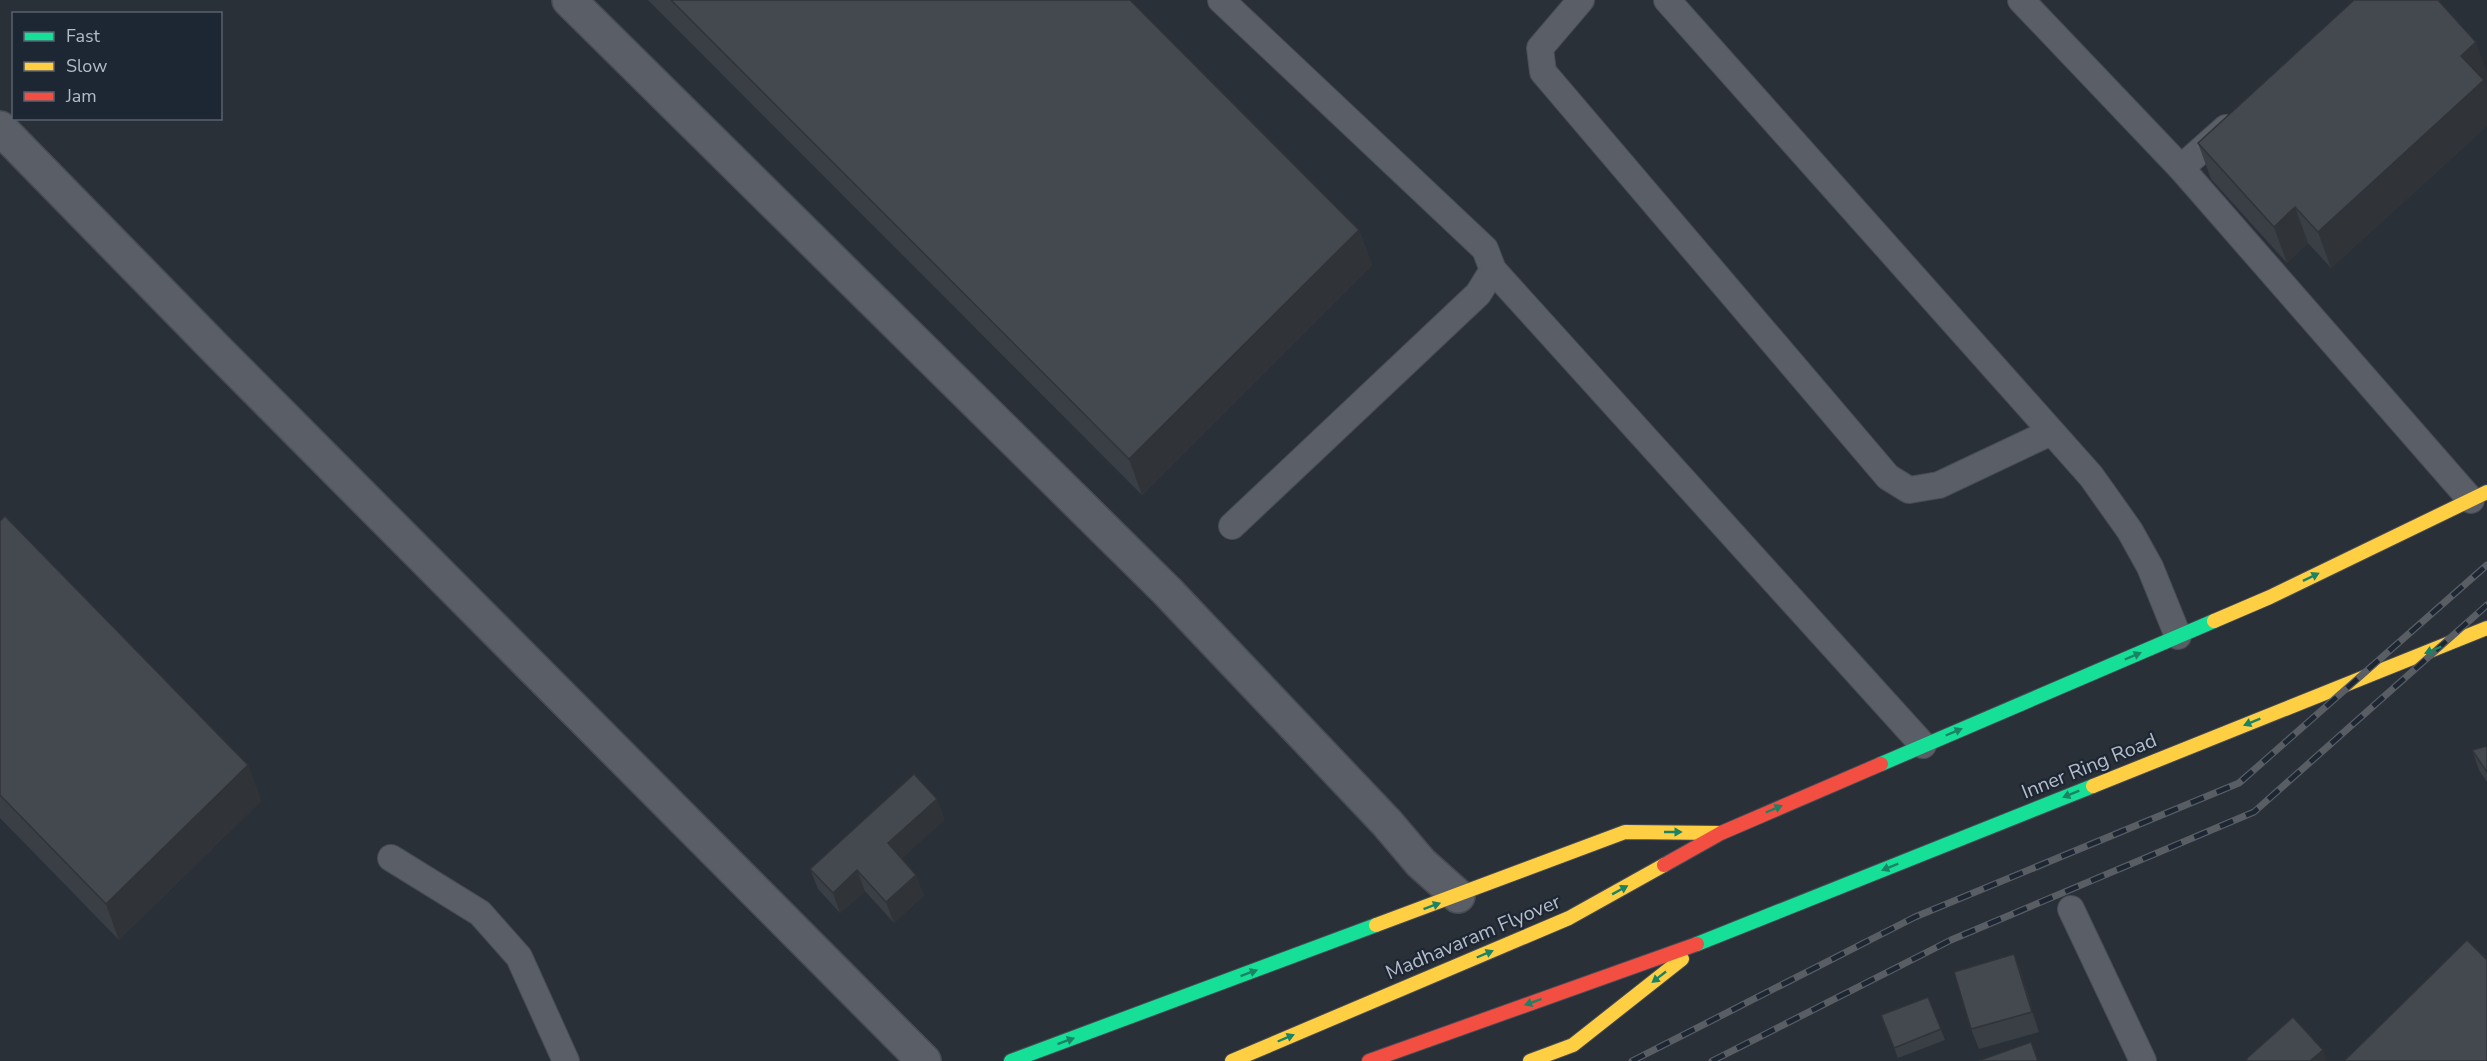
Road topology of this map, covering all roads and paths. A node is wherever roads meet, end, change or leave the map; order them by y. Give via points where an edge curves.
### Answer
1 (569, 0) edge
2 (1221, 0) edge
3 (1581, 0) edge
4 (1667, 0) edge
5 (2029, 3) edge
6 (2242, 112) edge
7 (0, 128) edge
8 (2181, 168) junction
9 (1493, 270) junction
10 (2051, 432) junction
11 (2479, 496) edge
12 (1232, 526) dead end
13 (2487, 628) edge
14 (2178, 636) junction
15 (1923, 745) junction
16 (1721, 833) junction
17 (391, 858) dead end
18 (1458, 896) junction
19 (2071, 909) dead end
20 (1704, 941) junction
21 (566, 1061) edge
22 (924, 1061) edge
23 (1011, 1061) edge
24 (1232, 1061) edge
25 (1369, 1061) edge
26 (1530, 1061) edge
27 (2143, 1061) edge

1 - 18 street via 1167,591 1421,863
2 - 9 lane via 1485,249
3 - 10 lane via 1540,48 1544,72 1888,477 1909,490 1939,485
4 - 10 lane
5 - 8 lane
6 - 8 lane
7 - 22 street
8 - 11 lane
9 - 12 lane via 1478,294
9 - 15 lane
10 - 14 lane via 2091,476 2130,531 2150,567
14 -> 11 main road via 2270,597
13 -> 20 main road, Inner Ring Road
15 -> 14 main road
16 -> 15 main road
18 -> 16 main road via 1625,832
24 -> 16 main road, Madhavaram Flyover via 1569,918
17 - 21 lane via 480,913 519,957
23 -> 18 main road
19 - 27 lane
20 -> 25 main road
20 -> 26 main road via 1573,1045

